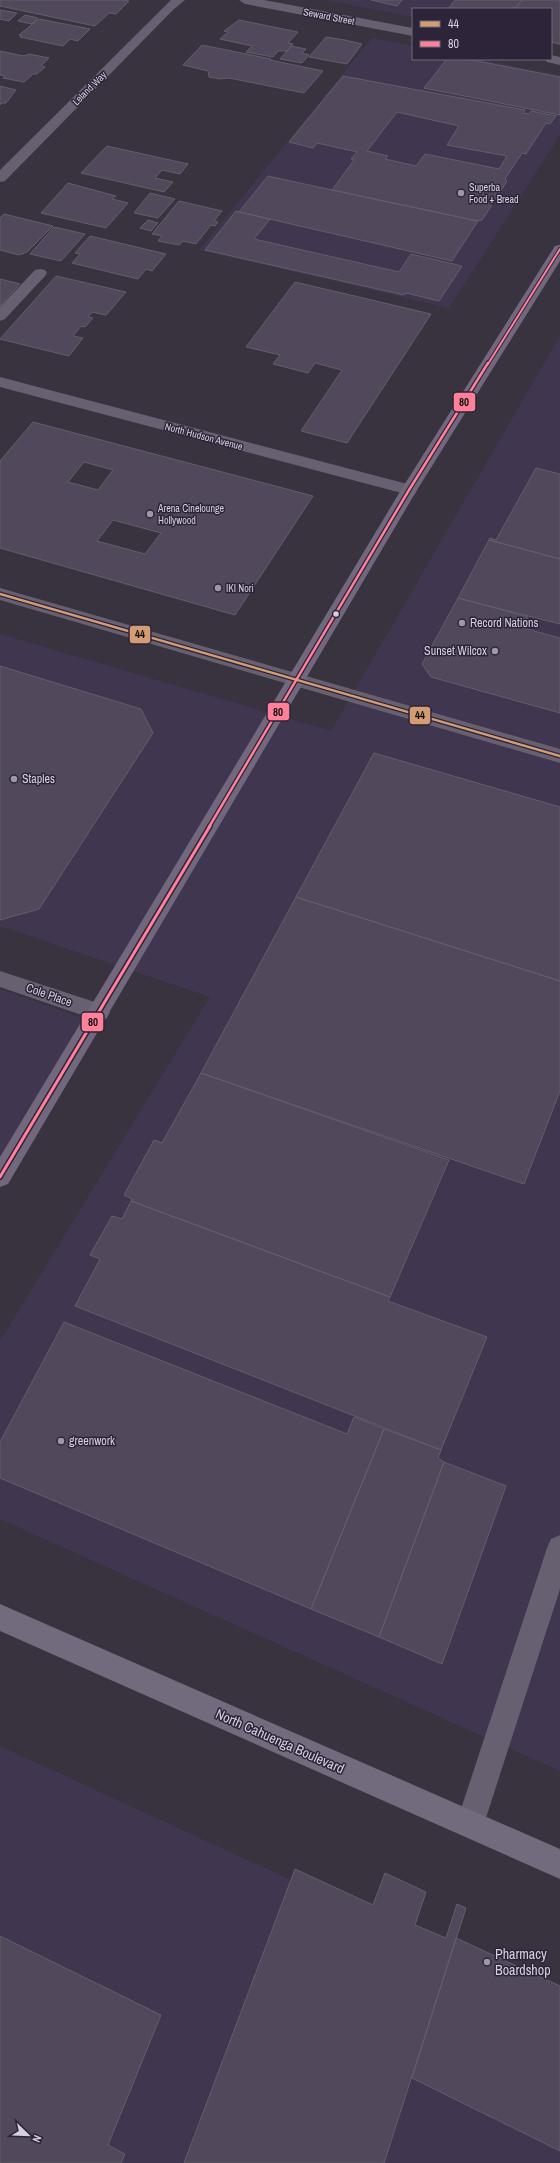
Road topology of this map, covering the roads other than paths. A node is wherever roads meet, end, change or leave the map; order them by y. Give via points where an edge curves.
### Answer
1 (179, 0) edge
2 (245, 0) edge
3 (412, 32) edge
4 (0, 178) edge
5 (560, 249) edge
6 (40, 273) dead end
7 (0, 316) edge
8 (0, 382) edge
9 (409, 490) junction
10 (0, 594) edge
11 (297, 679) junction
12 (560, 756) edge
13 (0, 979) edge
14 (99, 1012) junction
15 (0, 1177) edge
16 (560, 1548) edge
17 (0, 1617) edge
18 (470, 1824) junction
19 (560, 1864) edge

1 - 4 street, Leland Way via 169,7
2 - 3 street, Seward Street
5 - 9 main road
6 - 7 street
8 - 9 street, North Hudson Avenue
9 - 11 main road
10 - 11 street
11 - 12 street
11 - 14 main road
13 - 14 street, Cole Place
14 - 15 main road
16 - 18 street
17 - 18 main road, North Cahuenga Boulevard
18 - 19 main road, North Cahuenga Boulevard

